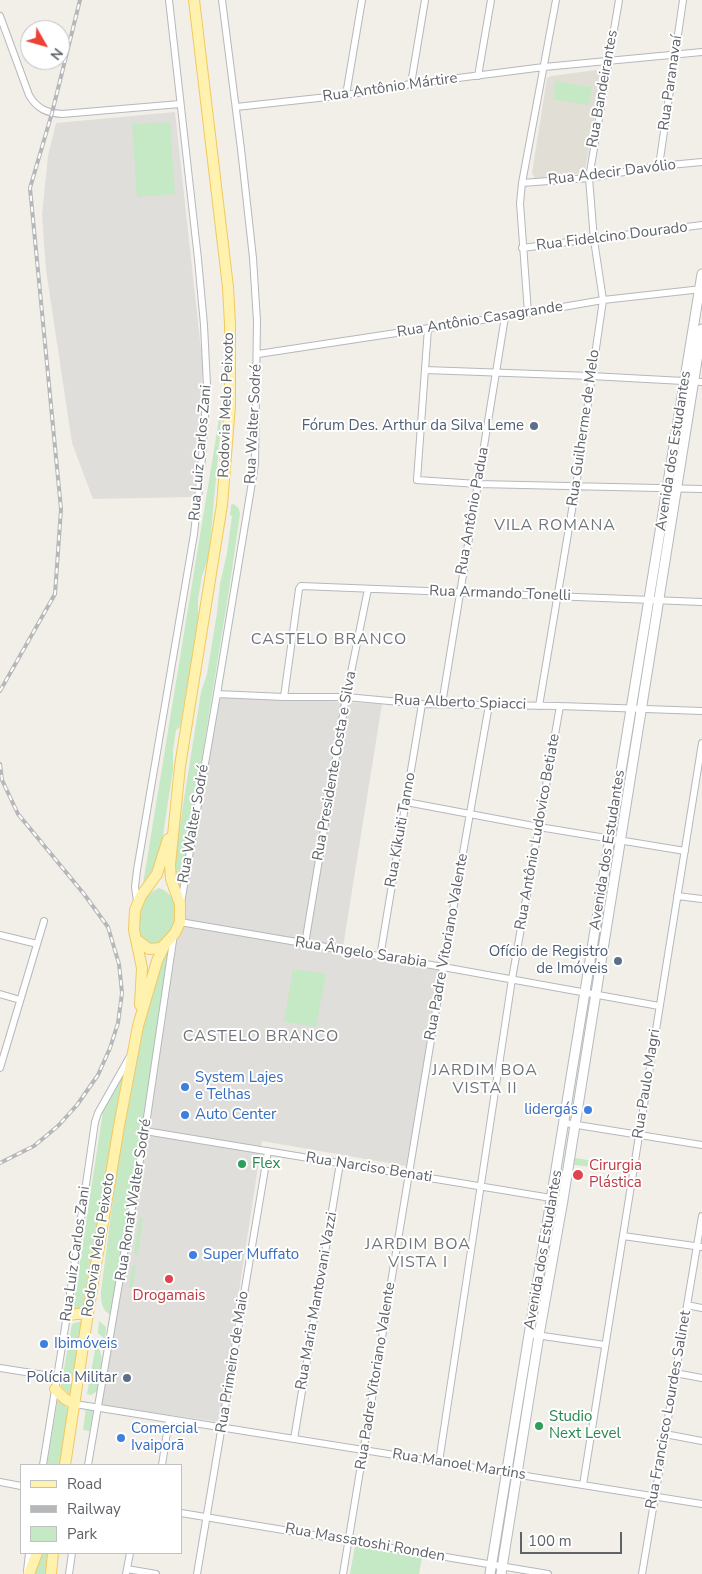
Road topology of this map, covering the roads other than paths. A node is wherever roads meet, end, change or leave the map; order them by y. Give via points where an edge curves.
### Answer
1 (169, 0) edge
2 (194, 0) edge
3 (222, 0) edge
4 (362, 0) edge
5 (425, 0) edge
6 (491, 0) edge
7 (556, 0) edge
8 (619, 0) edge
9 (683, 0) edge
10 (0, 16) edge
11 (702, 52) edge
12 (674, 55) junction
13 (608, 60) junction
14 (544, 67) junction
15 (478, 76) junction
16 (411, 84) junction
17 (346, 95) junction
18 (180, 104) junction
19 (236, 107) junction
20 (702, 162) edge
21 (660, 166) junction
22 (588, 178) junction
23 (522, 183) junction
24 (702, 225) edge
25 (594, 240) junction
26 (522, 248) junction
27 (702, 274) edge
28 (701, 289) edge
29 (603, 300) junction
30 (528, 313) junction
31 (505, 317) junction
32 (428, 328) junction
33 (702, 329) edge
34 (258, 354) junction
35 (425, 370) junction
36 (496, 373) junction
37 (591, 376) junction
38 (693, 382) edge
39 (478, 484) junction
40 (576, 486) junction
41 (672, 489) junction
42 (702, 489) edge
43 (368, 589) junction
44 (460, 593) junction
45 (556, 597) junction
46 (654, 599) junction
47 (702, 602) edge
48 (217, 694) junction
49 (284, 697) junction
50 (346, 697) junction
51 (422, 704) junction
52 (442, 704) junction
53 (489, 705) junction
54 (539, 706) junction
55 (560, 706) junction
56 (630, 709) junction
57 (641, 709) junction
58 (702, 712) edge
59 (702, 743) edge
60 (406, 802) junction
61 (176, 807) junction
62 (470, 814) junction
63 (539, 827) junction
64 (610, 838) junction
65 (620, 840) junction
66 (685, 851) junction
67 (150, 886) junction
68 (176, 892) junction
69 (677, 896) junction
70 (702, 899) edge
71 (137, 903) junction
72 (180, 904) junction
73 (44, 921) dead end
74 (180, 922) junction
75 (175, 933) junction
76 (0, 935) edge
77 (137, 940) junction
78 (37, 944) junction
79 (165, 944) junction
80 (305, 944) junction
81 (380, 957) junction
82 (443, 967) junction
83 (512, 979) junction
84 (0, 994) edge
85 (590, 994) junction
86 (20, 1000) junction
87 (660, 1006) junction
88 (138, 1026) junction
89 (133, 1051) junction
90 (2, 1053) edge
91 (0, 1068) edge
92 (565, 1123) junction
93 (575, 1124) junction
94 (146, 1130) junction
95 (639, 1135) junction
96 (702, 1145) edge
97 (268, 1151) junction
98 (340, 1163) junction
99 (409, 1174) junction
100 (480, 1186) junction
101 (552, 1198) junction
102 (563, 1200) junction
103 (702, 1216) edge
104 (623, 1236) junction
105 (699, 1247) edge
106 (687, 1305) junction
107 (702, 1308) edge
108 (88, 1313) junction
109 (68, 1315) junction
110 (534, 1334) junction
111 (606, 1345) junction
112 (0, 1368) edge
113 (675, 1373) junction
114 (57, 1377) junction
115 (702, 1378) edge
116 (55, 1389) junction
117 (74, 1404) junction
118 (518, 1405) junction
119 (99, 1407) junction
120 (528, 1407) junction
121 (169, 1419) junction
122 (223, 1427) junction
123 (665, 1434) junction
124 (294, 1439) junction
125 (702, 1441) edge
126 (364, 1450) junction
127 (439, 1462) junction
128 (43, 1464) edge
129 (65, 1464) edge
130 (88, 1464) edge
131 (162, 1464) edge
132 (507, 1473) junction
133 (517, 1474) junction
134 (0, 1482) edge
135 (583, 1485) junction
136 (20, 1486) edge
137 (655, 1496) junction
138 (702, 1504) edge
139 (182, 1513) edge
140 (206, 1517) junction
141 (349, 1540) junction
142 (29, 1554) edge
143 (37, 1554) edge
144 (54, 1554) edge
145 (72, 1554) edge
146 (130, 1554) edge
147 (491, 1569) edge
148 (502, 1570) edge
149 (127, 1572) edge
150 (28, 1574) edge
151 (51, 1574) edge
152 (69, 1574) edge
153 (156, 1574) edge
154 (197, 1574) edge
155 (344, 1574) edge
156 (548, 1574) edge
157 (642, 1574) edge

1 - 18 street, Rua Luiz Carlos Zani
2 - 61 main road, Rodovia Melo Peixoto via 228,287 230,405 222,505 181,757
3 - 19 street, Rua Walter Sodré
4 - 17 street
5 - 16 street
6 - 15 street
7 - 14 street
8 - 13 street, Rua Bandeirantes
9 - 12 street, Rua Paranavaí
10 - 18 street via 29,95 44,110 62,114
11 - 12 street, Rua Antônio Mártire
12 - 13 street, Rua Antônio Mártire
12 - 21 street, Rua Paranavaí
13 - 14 street, Rua Antônio Mártire
13 - 22 street, Rua Bandeirantes
14 - 15 street, Rua Antônio Mártire
14 - 23 street
15 - 16 street, Rua Antônio Mártire
16 - 17 street, Rua Antônio Mártire
17 - 19 street, Rua Antônio Mártire
18 - 71 street, Rua Luiz Carlos Zani via 204,325 206,386 194,534 137,870
19 - 34 street, Rua Walter Sodré via 253,258
20 - 21 street, Rua Adecir Davólio
21 - 22 street, Rua Adecir Davólio
22 - 23 street, Rua Adecir Davólio
22 - 25 street, Rua Guilherme de Melo
23 - 26 street
24 - 25 street, Rua Fidelcino Dourado
25 - 26 street, Rua Fidelcino Dourado
25 - 29 street, Rua Guilherme de Melo
26 - 30 street
27 - 28 street, Avenida dos Estudantes
28 - 29 street, Rua Antônio Casagrande
28 - 38 street, Avenida dos Estudantes
29 - 30 street, Rua Antônio Casagrande
29 - 37 street, Rua Guilherme de Melo
30 - 31 street, Rua Antônio Casagrande
31 - 32 street, Rua Antônio Casagrande
31 - 36 street, Rua Antônio Padua
32 - 34 street, Rua Antônio Casagrande
32 - 35 street
33 - 38 street, Avenida dos Estudantes
34 - 48 street, Rua Walter Sodré via 255,464
35 - 36 street
35 - 39 street via 417,480
36 - 37 street
36 - 39 street, Rua Antônio Padua
37 - 38 street
37 - 40 street, Rua Guilherme de Melo
38 - 41 street, Avenida dos Estudantes
39 - 40 street
39 - 44 street, Rua Antônio Padua
40 - 41 street
40 - 45 street, Rua Guilherme de Melo
41 - 42 street
41 - 46 street, Avenida dos Estudantes
43 - 44 street, Rua Armando Tonelli
43 - 49 street, Rua Armando Tonelli via 301,586
43 - 50 street, Rua Presidente Costa e Silva
44 - 45 street, Rua Armando Tonelli
44 - 52 street, Rua Antônio Padua
45 - 46 street, Rua Armando Tonelli
45 - 54 street, Rua Guilherme de Melo
46 - 47 street, Rua Armando Tonelli
46 - 56 street, Avenida dos Estudantes
46 - 57 street, Avenida dos Estudantes
48 - 49 street, Rua Alberto Spiacci
48 - 72 street, Rua Walter Sodré
49 - 50 street, Rua Alberto Spiacci
50 - 51 street, Rua Alberto Spiacci
50 - 80 street, Rua Presidente Costa e Silva
51 - 52 street, Rua Alberto Spiacci
51 - 60 street, Rua Kikuiti Tanno
52 - 53 street, Rua Alberto Spiacci
53 - 54 street, Rua Alberto Spiacci
53 - 62 street, Rua Padre Vitoriano Valente
54 - 55 street, Rua Alberto Spiacci
55 - 56 street, Rua Alberto Spiacci
55 - 63 street, Rua Antônio Ludovico Betiate
56 - 57 street, Rua Alberto Spiacci
56 - 64 street, Avenida dos Estudantes
57 - 58 street, Rua Alberto Spiacci
57 - 65 street, Avenida dos Estudantes
59 - 66 street, Rua Paulo Magri
60 - 62 street
60 - 81 street, Rua Kikuiti Tanno
61 - 67 main road, Rodovia Melo Peixoto via 163,858
61 - 68 main road, Rodovia Melo Peixoto via 170,864
62 - 63 street
62 - 82 street, Rua Padre Vitoriano Valente
63 - 64 street
63 - 83 street, Rua Antônio Ludovico Betiate
64 - 65 street
64 - 85 street, Avenida dos Estudantes
65 - 66 street
65 - 85 street, Avenida dos Estudantes
66 - 69 street, Rua Paulo Magri
67 - 68 main road via 163,883
67 - 71 main road, Rodovia Melo Peixoto
68 - 72 main road, Rodovia Melo Peixoto
69 - 70 street
69 - 87 street, Rua Paulo Magri
71 - 77 main road, Rodovia Melo Peixoto via 134,919
72 - 74 main road, Rodovia Melo Peixoto
73 - 78 street
74 - 75 main road, Rodovia Melo Peixoto
74 - 80 street, Rua Ângelo Sarabia
75 - 79 main road, Rodovia Melo Peixoto
75 - 94 street, Rua Ronat Walter Sodré
76 - 78 street
77 - 79 main road via 149,949 161,948
77 - 88 main road, Rodovia Melo Peixoto via 142,968
78 - 86 street
79 - 88 main road, Rodovia Melo Peixoto
80 - 81 street, Rua Ângelo Sarabia
81 - 82 street, Rua Ângelo Sarabia
82 - 83 street, Rua Ângelo Sarabia
82 - 99 street, Rua Padre Vitoriano Valente
83 - 85 street, Rua Ângelo Sarabia
83 - 100 street, Rua Antônio Ludovico Betiate
84 - 86 street
85 - 87 street, Rua Ângelo Sarabia
85 - 92 street, Avenida dos Estudantes
85 - 93 street, Avenida dos Estudantes
86 - 90 street
87 - 95 street, Rua Paulo Magri
88 - 89 main road, Rodovia Melo Peixoto
89 - 108 main road, Rodovia Melo Peixoto
89 - 109 street, Rua Luiz Carlos Zani via 98,1113
90 - 91 street
92 - 93 street
92 - 101 street, Avenida dos Estudantes
93 - 95 street
93 - 102 street, Avenida dos Estudantes
94 - 97 street, Rua Narciso Benati
94 - 119 street, Rua Ronat Walter Sodré
95 - 96 street
95 - 104 street, Rua Paulo Magri
97 - 98 street, Rua Narciso Benati
97 - 122 street, Rua Primeiro de Maio
98 - 99 street, Rua Narciso Benati
98 - 124 street, Rua Maria Mantovani Vazzi
99 - 100 street, Rua Narciso Benati
99 - 126 street, Rua Padre Vitoriano Valente
100 - 101 street, Rua Narciso Benati
100 - 127 street, Rua Antônio Ludovico Betiate
101 - 102 street, Rua Narciso Benati
101 - 110 street, Avenida dos Estudantes
102 - 110 street, Avenida dos Estudantes
103 - 105 street, Rua Francisco Lourdes Salinet
104 - 105 street
104 - 111 street, Rua Paulo Magri
105 - 106 street, Rua Francisco Lourdes Salinet
106 - 107 street
106 - 113 street, Rua Francisco Lourdes Salinet
108 - 109 main road
108 - 117 main road, Rodovia Melo Peixoto
109 - 114 street, Rua Luiz Carlos Zani
110 - 111 street
110 - 118 street, Avenida dos Estudantes
110 - 120 street, Avenida dos Estudantes
111 - 135 street, Rua Paulo Magri
112 - 114 street
113 - 115 street
113 - 123 street, Rua Francisco Lourdes Salinet
114 - 116 street, Rua Luiz Carlos Zani
116 - 117 main road
116 - 128 street, Rua Luiz Carlos Zani
117 - 119 street, Rua Manoel Martins
117 - 129 main road, Rodovia Melo Peixoto
118 - 120 street
118 - 132 street, Avenida dos Estudantes
119 - 121 street, Rua Manoel Martins
119 - 130 street, Rua Ronat Walter Sodré
120 - 133 street, Avenida dos Estudantes
121 - 122 street, Rua Manoel Martins
121 - 131 street
122 - 124 street, Rua Manoel Martins
122 - 140 street, Rua Primeiro de Maio
123 - 125 street
123 - 137 street, Rua Francisco Lourdes Salinet
124 - 126 street, Rua Manoel Martins
126 - 127 street, Rua Manoel Martins
126 - 141 street, Rua Padre Vitoriano Valente
127 - 132 street, Rua Manoel Martins
132 - 133 street, Rua Manoel Martins
132 - 147 street, Avenida dos Estudantes
133 - 135 street, Rua Manoel Martins
133 - 148 street, Avenida dos Estudantes
134 - 136 street
135 - 137 street, Rua Manoel Martins
137 - 138 street, Rua Manoel Martins
137 - 157 street, Rua Francisco Lourdes Salinet
139 - 140 street, Rua Massatoshi Ronden
140 - 141 street, Rua Massatoshi Ronden
140 - 154 street, Rua Primeiro de Maio
141 - 147 street, Rua Massatoshi Ronden
141 - 155 street, Rua Padre Vitoriano Valente
142 - 150 street
143 - 150 main road
144 - 151 main road
145 - 152 street
146 - 149 street
147 - 148 street, Rua Massatoshi Ronden
148 - 156 street, Rua Massatoshi Ronden
149 - 153 street

